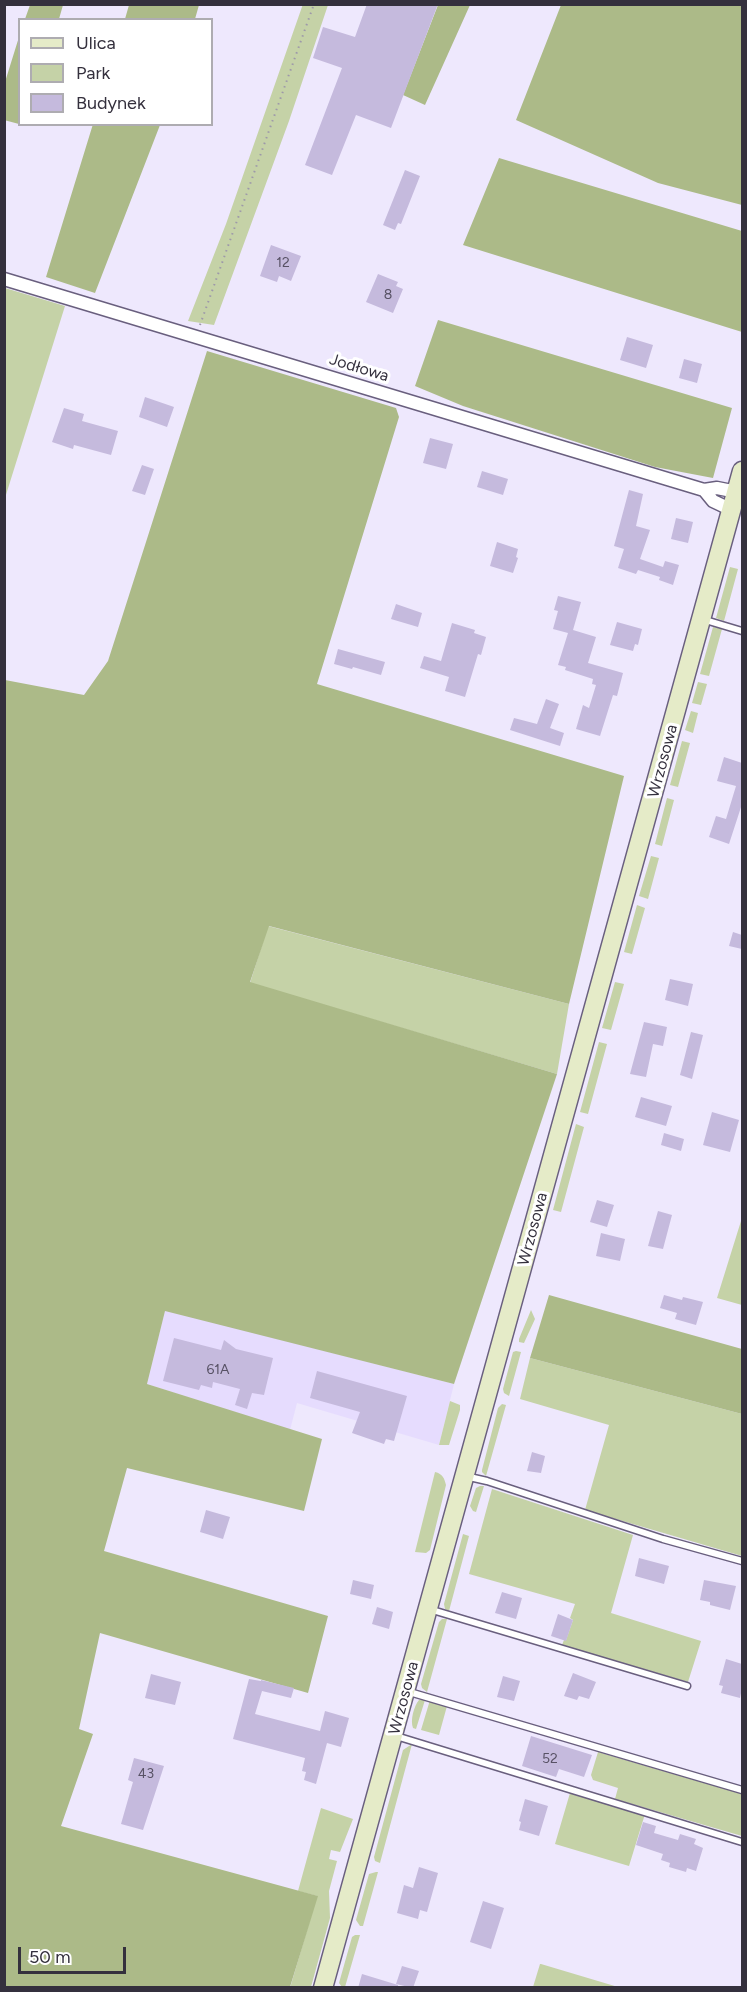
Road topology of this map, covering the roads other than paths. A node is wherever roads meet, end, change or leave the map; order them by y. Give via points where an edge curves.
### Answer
1 (4, 279) edge
2 (742, 471) edge
3 (704, 490) junction
4 (737, 492) junction
5 (732, 510) junction
6 (702, 619) junction
7 (742, 631) edge
8 (465, 1475) junction
9 (742, 1561) edge
10 (428, 1609) junction
11 (687, 1686) dead end
12 (405, 1691) junction
13 (393, 1735) junction
14 (742, 1790) edge
15 (742, 1842) edge
16 (323, 1988) edge

1 - 3 street, Jodłowa
2 - 4 main road, Wrzosowa
3 - 4 street, Jodłowa
3 - 5 street, Jodłowa via 713,501
4 - 5 main road, Wrzosowa
5 - 6 main road, Wrzosowa
6 - 7 lane
6 - 8 main road, Wrzosowa
8 - 9 lane
8 - 10 main road, Wrzosowa
10 - 11 lane
10 - 12 main road, Wrzosowa
12 - 13 main road, Wrzosowa
12 - 14 lane
13 - 15 lane
13 - 16 main road, Wrzosowa

